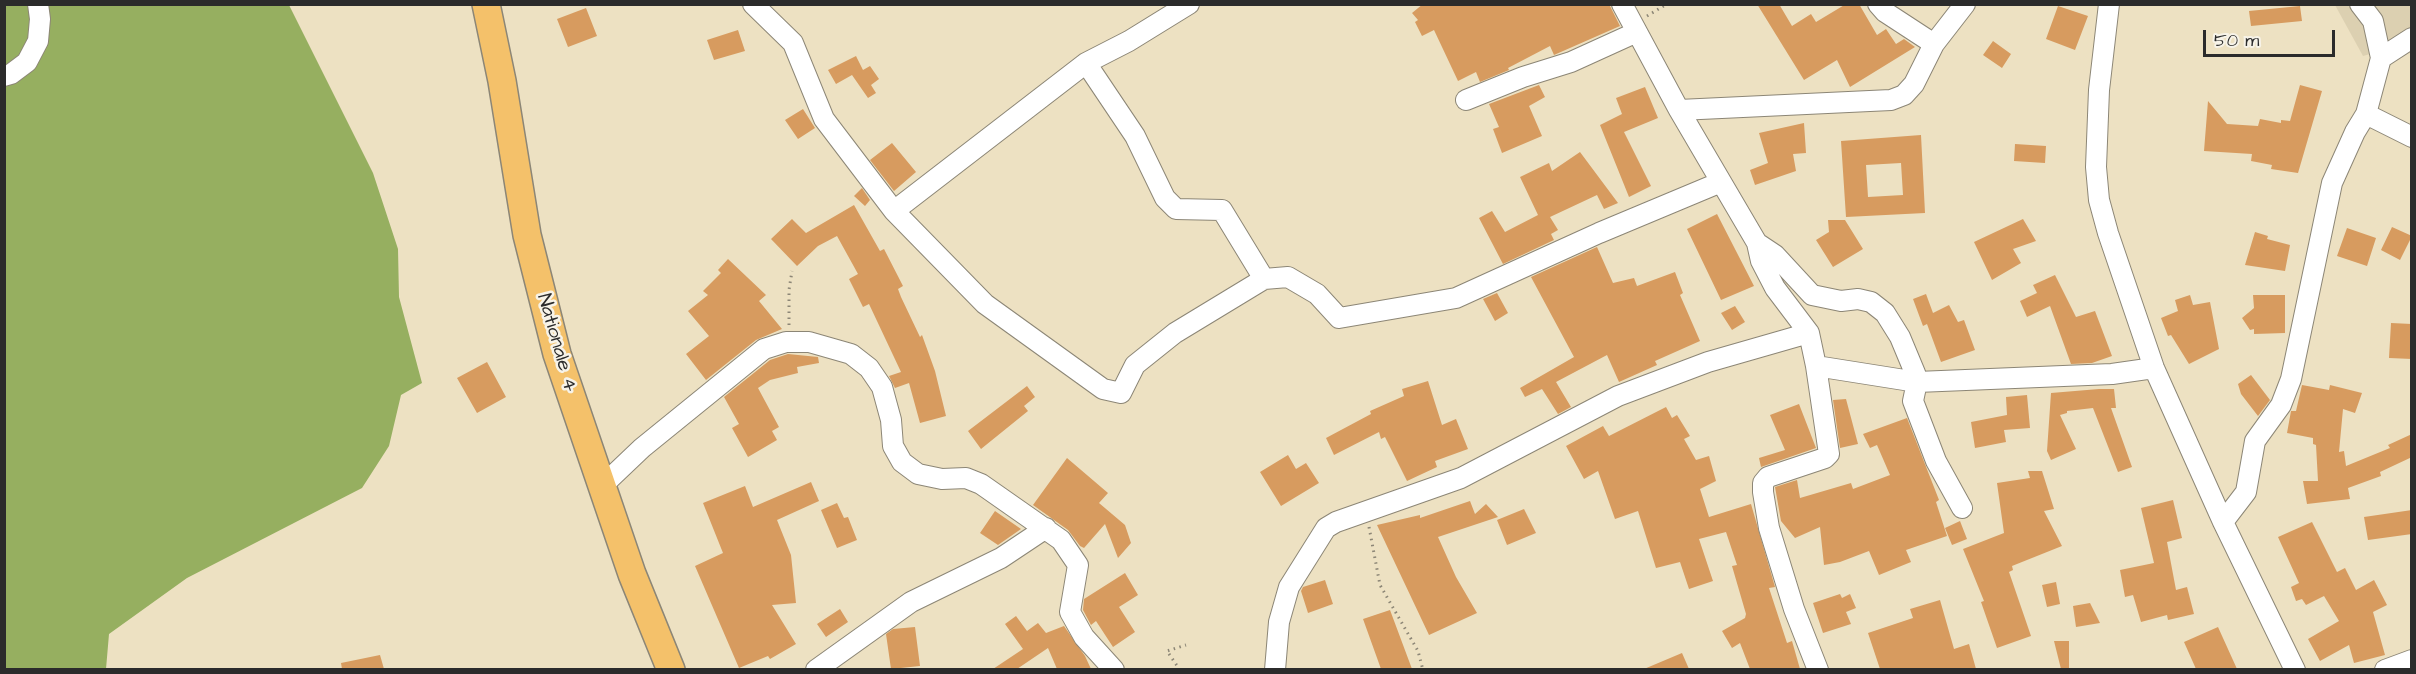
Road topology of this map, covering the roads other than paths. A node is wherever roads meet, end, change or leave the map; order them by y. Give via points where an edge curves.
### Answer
1 (38, 4) edge
2 (486, 4) edge
3 (753, 4) edge
4 (1189, 4) edge
5 (1622, 4) edge
6 (1878, 4) edge
7 (1965, 4) edge
8 (2109, 4) edge
9 (2360, 4) edge
10 (1636, 32) junction
11 (2412, 38) edge
12 (1934, 44) junction
13 (2381, 58) junction
14 (1086, 63) junction
15 (4, 76) edge
16 (1466, 100) dead end
17 (1679, 110) junction
18 (2366, 114) junction
19 (2412, 136) edge
20 (1720, 182) junction
21 (894, 212) junction
22 (1757, 243) junction
23 (1264, 279) junction
24 (1809, 333) junction
25 (1816, 366) junction
26 (2154, 368) junction
27 (1917, 382) junction
28 (601, 487) junction
29 (1962, 508) dead end
30 (2223, 522) junction
31 (1046, 528) junction
32 (2412, 660) edge
33 (670, 669) edge
34 (816, 669) edge
35 (1114, 669) edge
36 (1275, 669) edge
37 (1818, 669) edge
38 (2295, 669) edge
39 (2385, 669) edge

1 - 15 street via 38,41 27,62
2 - 28 highway, Nationale 4 via 527,235 557,354
3 - 21 street via 793,43 824,119
4 - 14 street via 1129,42
5 - 10 street
6 - 12 street
7 - 12 street
8 - 26 street via 2099,90 2099,200
9 - 13 street via 2373,21
10 - 16 street via 1571,62
10 - 17 street
11 - 13 street
12 - 17 street via 1914,84 1904,95 1891,100
13 - 18 street
14 - 21 street
14 - 23 street via 1136,136 1165,198 1176,209 1222,210
17 - 20 street
18 - 19 street
18 - 30 street via 2332,183 2289,386 2281,405 2255,441 2246,492
20 - 22 street
20 - 23 street via 1456,298 1339,318 1317,294 1288,277
21 - 23 street via 985,304 1103,389 1121,393 1135,366 1174,333
22 - 24 street via 1775,288
22 - 27 street via 1775,255 1812,295 1871,302 1885,313 1900,337
24 - 25 street
24 - 36 street via 1708,362 1618,396 1461,478 1326,528 1289,587 1279,622
25 - 27 street
25 - 37 street via 1829,454 1768,477 1763,492 1788,589
26 - 27 street via 2112,374
26 - 30 street
27 - 29 street via 1914,401 1936,461
28 - 31 street via 642,448 764,350 786,342 809,342 851,354 869,368 882,387 893,446 902,462 918,474 966,478 981,484
28 - 33 highway, Nationale 4
30 - 38 street
31 - 34 street via 1001,558 911,602
31 - 35 street via 1061,540 1078,565 1070,612 1084,637
32 - 39 street

